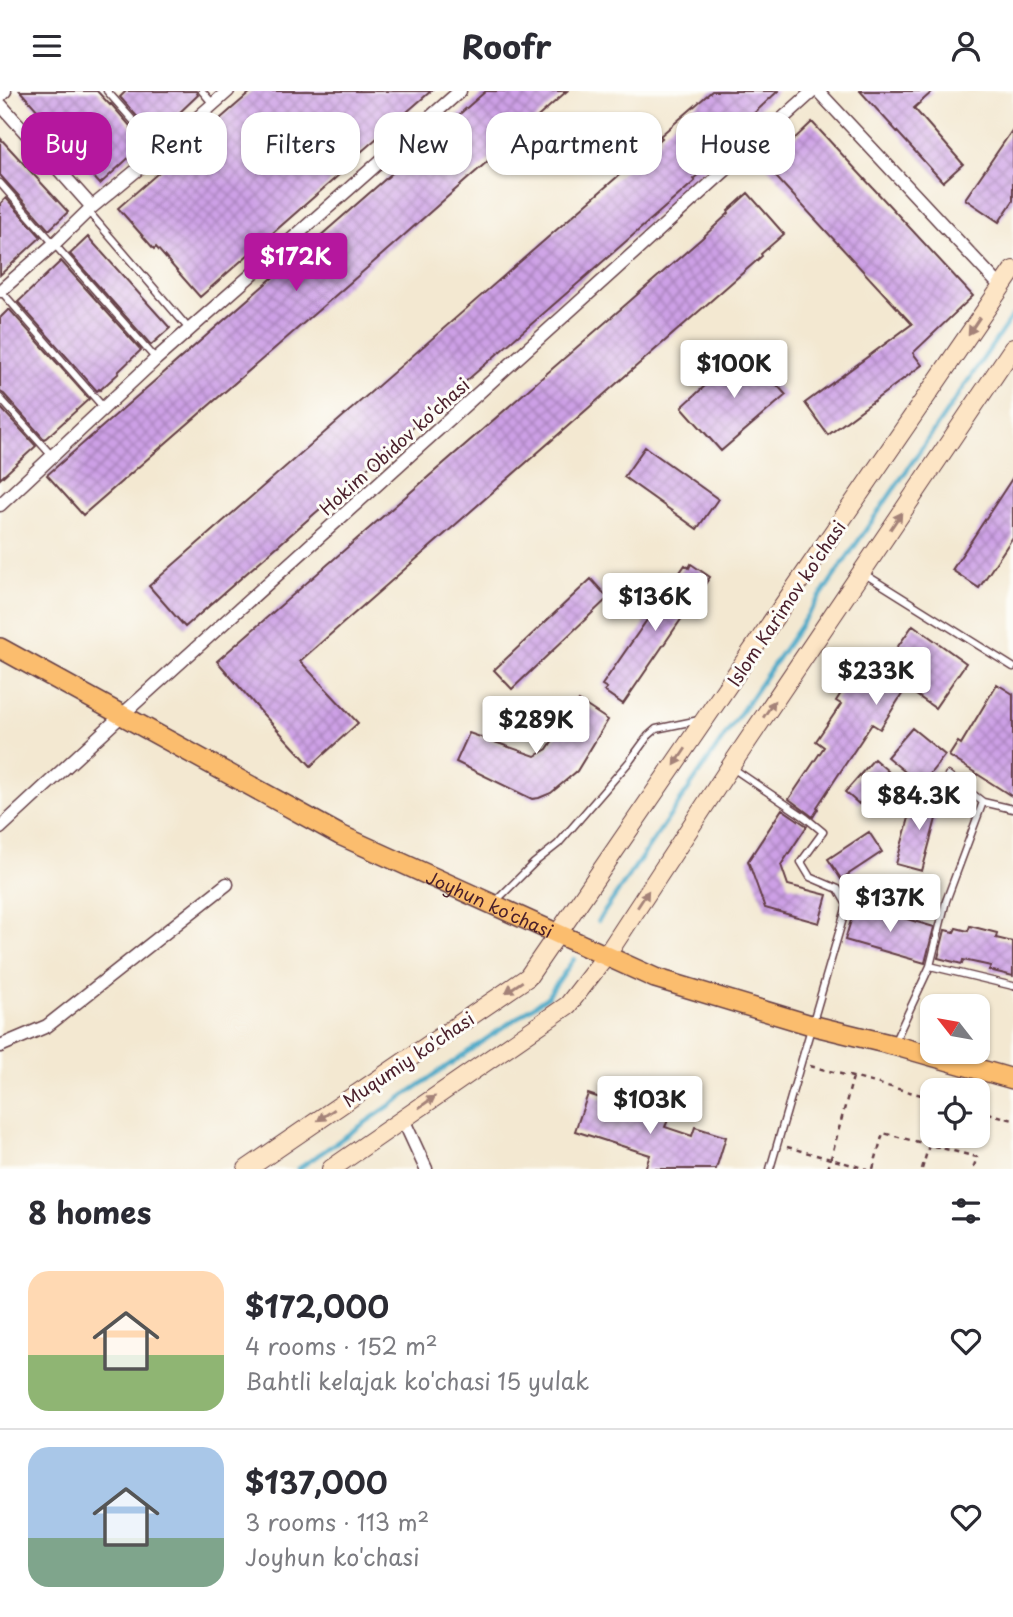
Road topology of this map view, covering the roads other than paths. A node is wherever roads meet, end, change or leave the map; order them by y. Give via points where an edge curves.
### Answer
1 (5, 91) edge
2 (107, 91) edge
3 (202, 91) edge
4 (228, 91) edge
5 (460, 91) edge
6 (816, 91) edge
7 (0, 96) edge
8 (0, 104) edge
9 (213, 104) junction
10 (204, 112) edge
11 (126, 113) edge
12 (131, 175) edge
13 (0, 183) edge
14 (90, 209) junction
15 (54, 244) junction
16 (1013, 270) edge
17 (1001, 287) junction
18 (0, 290) edge
19 (190, 330) junction
20 (1013, 348) edge
21 (156, 359) junction
22 (0, 398) edge
23 (104, 408) junction
24 (53, 457) junction
25 (0, 505) edge
26 (862, 572) junction
27 (0, 648) edge
28 (1013, 667) edge
29 (122, 715) junction
30 (707, 718) junction
31 (730, 767) junction
32 (948, 775) dead end
33 (983, 802) junction
34 (1013, 809) edge
35 (0, 828) edge
36 (227, 884) dead end
37 (492, 905) junction
38 (558, 935) junction
39 (606, 956) junction
40 (930, 966) junction
41 (1013, 986) edge
42 (811, 1025) junction
43 (893, 1045) junction
44 (0, 1046) edge
45 (1013, 1079) edge
46 (403, 1119) junction
47 (247, 1169) edge
48 (331, 1169) edge
49 (426, 1169) edge
50 (770, 1169) edge

1 - 7 street
2 - 11 lane
3 - 9 lane
4 - 9 street
5 - 19 street
6 - 17 street
6 - 29 street, Hokim Obidov ko'chasi
8 - 14 street
9 - 10 street
12 - 14 street
13 - 15 lane
14 - 15 street
14 - 19 lane
15 - 18 street
15 - 21 lane
16 - 17 main road, Islom Karimov ko'chasi
17 -> 30 main road, Islom Karimov ko'chasi
18 - 23 lane
19 - 21 street
26 -> 20 main road
21 - 23 street
22 - 24 lane
23 - 24 street
24 - 25 street
26 - 28 lane
31 -> 26 main road
27 - 29 main road, Joyhun ko'chasi
29 - 35 street, Hokim Obidov ko'chasi
29 - 37 main road, Joyhun ko'chasi via 340,835
30 - 37 lane via 656,729 558,844
30 -> 38 main road, Islom Karimov ko'chasi
39 -> 31 main road
31 - 42 lane via 823,832 801,863 810,877 838,889 847,905
32 - 33 lane
33 - 34 lane
33 - 40 lane via 946,901
36 - 44 street via 47,1026
37 - 38 main road, Joyhun ko'chasi
38 - 39 main road, Joyhun ko'chasi
38 -> 47 main road, Muqumiy ko'chasi via 528,977
39 - 42 main road, Joyhun ko'chasi via 654,978
46 -> 39 main road via 568,1005
40 - 41 lane
40 - 43 lane
42 - 43 main road, Joyhun ko'chasi
42 - 50 lane
43 - 45 main road, Joyhun ko'chasi
46 - 48 main road
46 - 49 street

